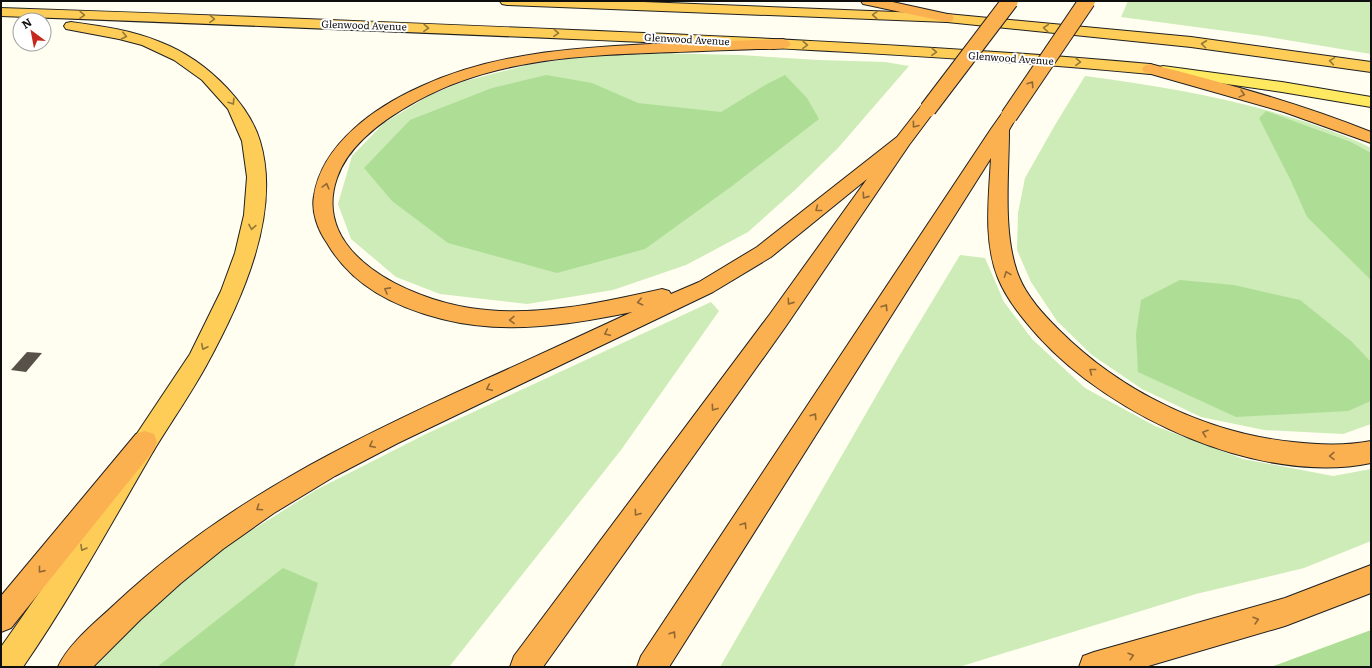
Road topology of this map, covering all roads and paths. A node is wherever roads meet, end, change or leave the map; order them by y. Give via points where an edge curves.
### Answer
1 (507, 1) edge
2 (868, 1) edge
3 (1010, 1) edge
4 (1087, 1) edge
5 (1, 13) edge
6 (12, 15) edge
7 (947, 18) junction
8 (52, 23) edge
9 (783, 44) junction
10 (1371, 67) edge
11 (1150, 69) junction
12 (1371, 102) edge
13 (1005, 123) junction
14 (1371, 138) edge
15 (903, 141) junction
16 (706, 287) junction
17 (145, 442) junction
18 (1371, 452) edge
19 (1371, 579) edge
20 (1, 618) edge
21 (5, 667) edge
22 (73, 667) edge
23 (525, 667) edge
24 (652, 667) edge
25 (1094, 667) edge

7 -> 1 highway
2 - 7 highway
3 -> 15 highway, bridge
13 -> 4 highway, bridge
5 - 6 highway
5 -> 9 highway, Glenwood Avenue via 346,24
10 -> 7 highway via 1191,42
8 -> 17 highway via 148,42 191,63 227,95 245,124 251,140 255,160 256,202 243,261 198,360
9 -> 11 highway, Glenwood Avenue via 931,52
16 -> 9 highway via 611,309 547,318 508,320 445,312 410,302 385,289 347,260 328,229 323,197 334,164 362,130 383,114 430,88 486,68 526,59 587,52
11 - 12 main road, Glenwood Avenue
11 -> 14 highway via 1264,100
18 -> 13 highway via 1331,456 1292,454 1256,448 1188,428 1115,388 1049,334 1027,308 1010,281 998,242
24 -> 13 highway
15 -> 16 highway via 764,252
15 -> 23 highway via 778,320
16 -> 22 highway via 422,419 316,473 224,532 164,578
17 -> 20 highway
17 -> 21 highway via 64,580
25 -> 19 highway via 1285,612

